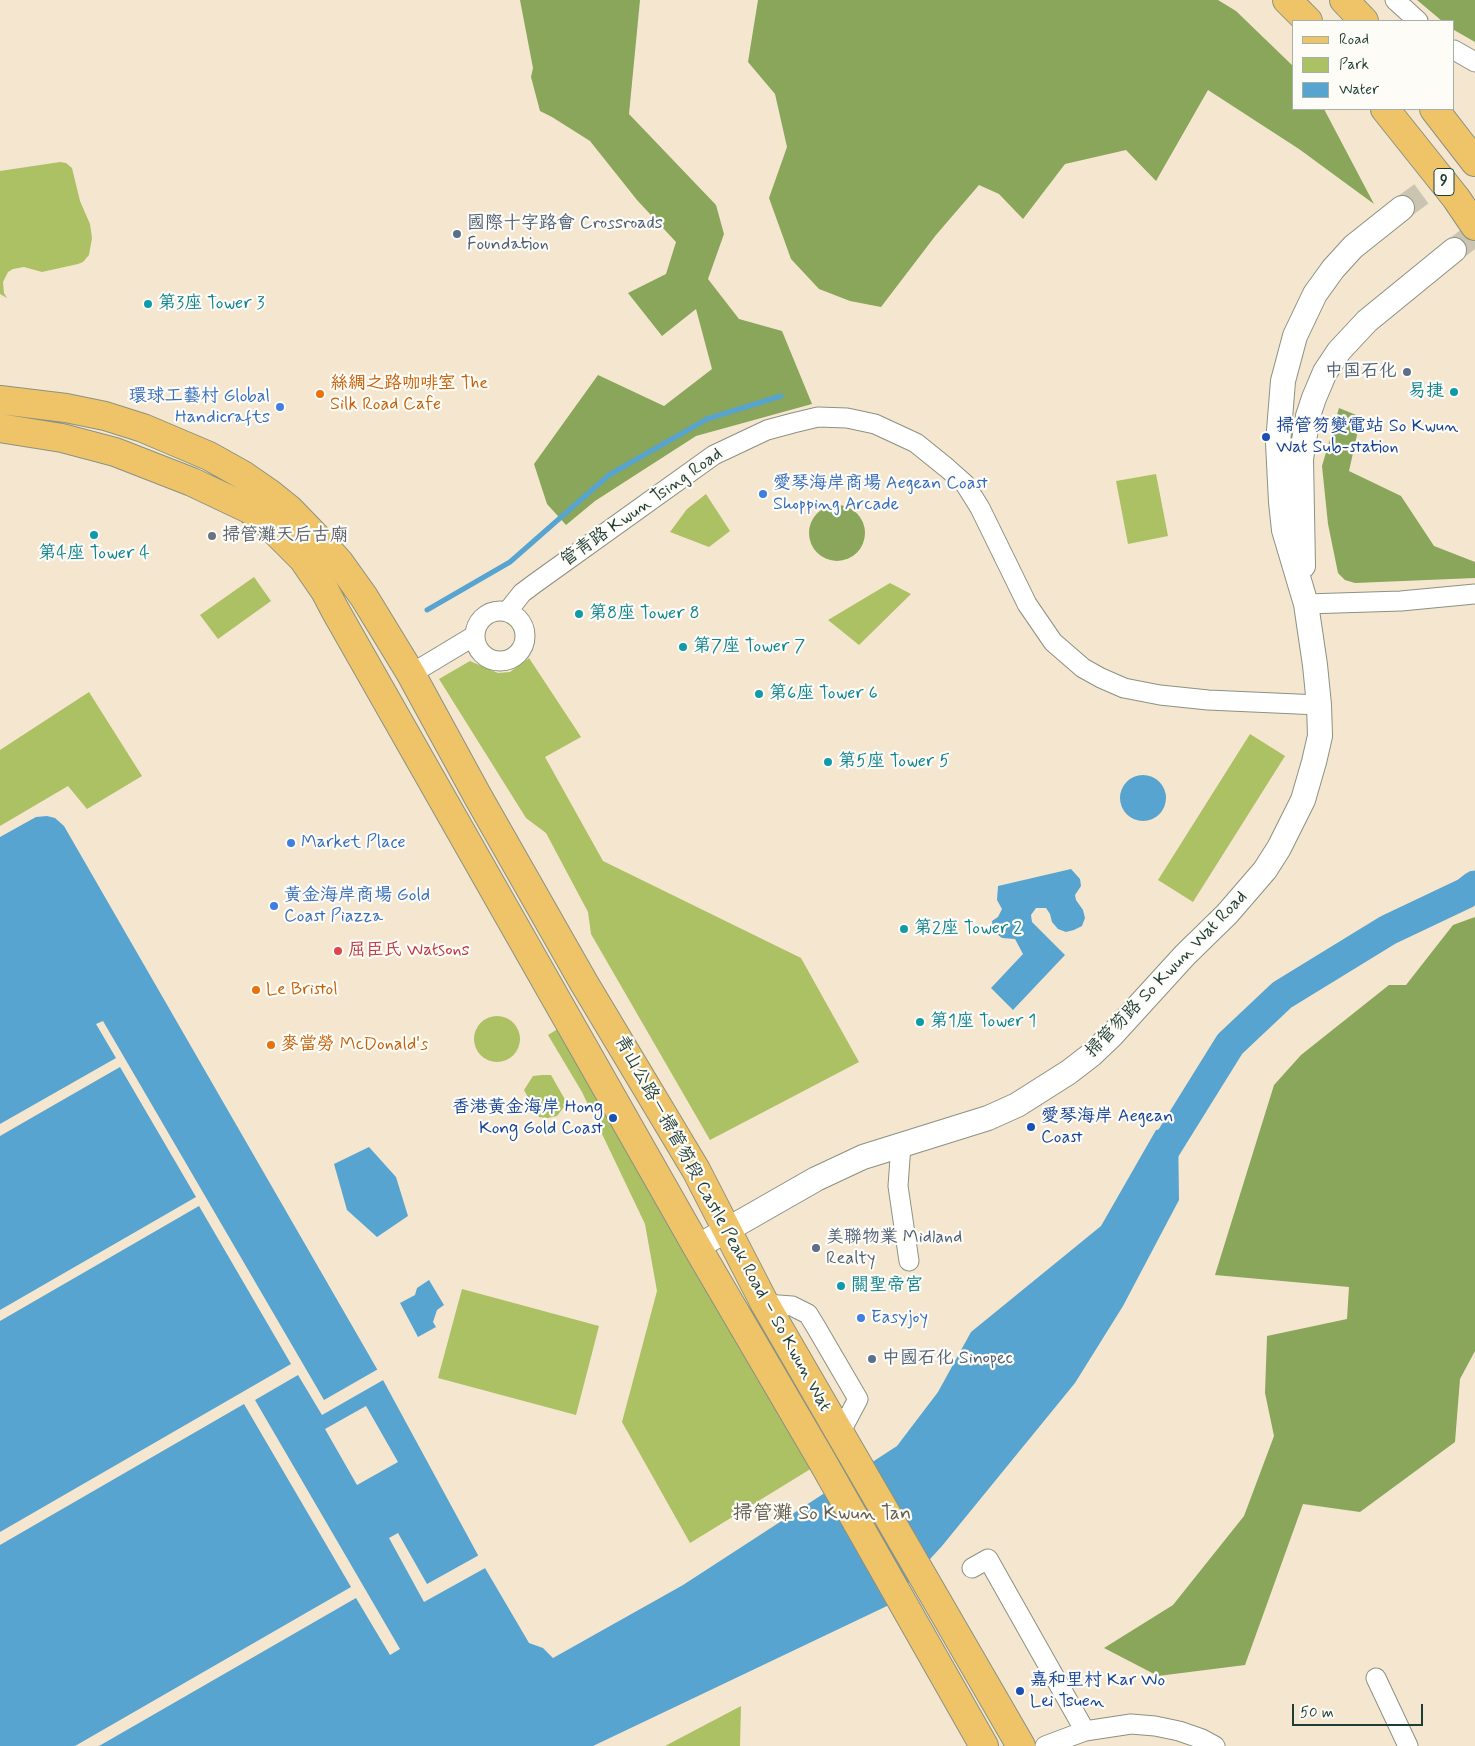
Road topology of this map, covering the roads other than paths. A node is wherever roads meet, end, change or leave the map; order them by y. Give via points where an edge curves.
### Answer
1 (1286, 0) edge
2 (1344, 0) edge
3 (1395, 0) edge
4 (1307, 20) edge
5 (1363, 20) edge
6 (1417, 20) edge
7 (1455, 51) edge
8 (1475, 62) edge
9 (1386, 110) edge
10 (1435, 110) edge
11 (1475, 162) edge
12 (1402, 208) tunnel mouth
13 (1475, 226) edge
14 (1454, 250) tunnel mouth
15 (0, 400) edge
16 (0, 428) edge
17 (1475, 594) edge
18 (1305, 600) junction
19 (507, 612) junction
20 (474, 636) junction
21 (410, 674) junction
22 (1319, 705) junction
23 (901, 1145) junction
24 (728, 1230) junction
25 (697, 1247) junction
26 (909, 1261) dead end
27 (972, 1568) dead end
28 (1376, 1678) dead end
29 (1085, 1731) junction
30 (984, 1746) edge
31 (1021, 1746) edge
32 (1046, 1746) edge
33 (1215, 1746) edge
34 (1408, 1746) edge

1 - 4 main road
2 - 5 main road
3 - 6 street
7 - 8 street
9 - 13 main road, 9
10 - 11 main road, 9
12 - 18 street, 掃管笏路 So Kwun Wat Road via 1353,247 1333,269 1315,294 1288,356 1280,411 1278,474 1284,530
14 - 18 street, 掃管笏路 So Kwun Wat Road via 1368,321 1344,345 1325,372 1314,398 1301,459
15 - 21 main road, 青山公路－掃管笏段 Castle Peak Road – So Kwun Wat via 105,416 209,456 243,475 290,510 339,562
16 - 25 main road, 青山公路－掃管笏段 Castle Peak Road – So Kwun Wat via 62,438 115,452 192,482 248,509 303,558
17 - 18 street via 1400,601
18 - 22 street, 掃管笏路 So Kwun Wat Road
19 - 20 street via 491,612 484,616
19 - 20 street via 515,615 524,630 525,638 518,654 503,661 486,658
19 - 22 street, 管青路 Kwun Tsing Road via 522,593 714,455 767,430 818,417 848,418 875,424 916,443 964,484 980,508 1027,604 1053,642 1083,668 1124,688 1160,695
20 - 21 street
21 - 24 main road, 青山公路－掃管笏段 Castle Peak Road – So Kwun Wat
22 - 23 street, 掃管笏路 So Kwun Wat Road via 1320,736 1303,800 1265,870 1228,914 1185,955 1112,1035 1069,1072 1017,1105 988,1118
23 - 24 street, 掃管笏路 So Kwun Wat Road via 864,1157 816,1179
23 - 26 street via 898,1186
24 - 25 street, 掃管笏路 So Kwun Wat Road
24 - 31 main road, 青山公路－掃管笏段 Castle Peak Road – So Kwun Wat via 766,1304
25 - 30 main road, 青山公路－掃管笏段 Castle Peak Road – So Kwun Wat
27 - 29 street via 988,1559
28 - 34 street
29 - 32 street
29 - 33 street via 1126,1725 1155,1726 1190,1734

